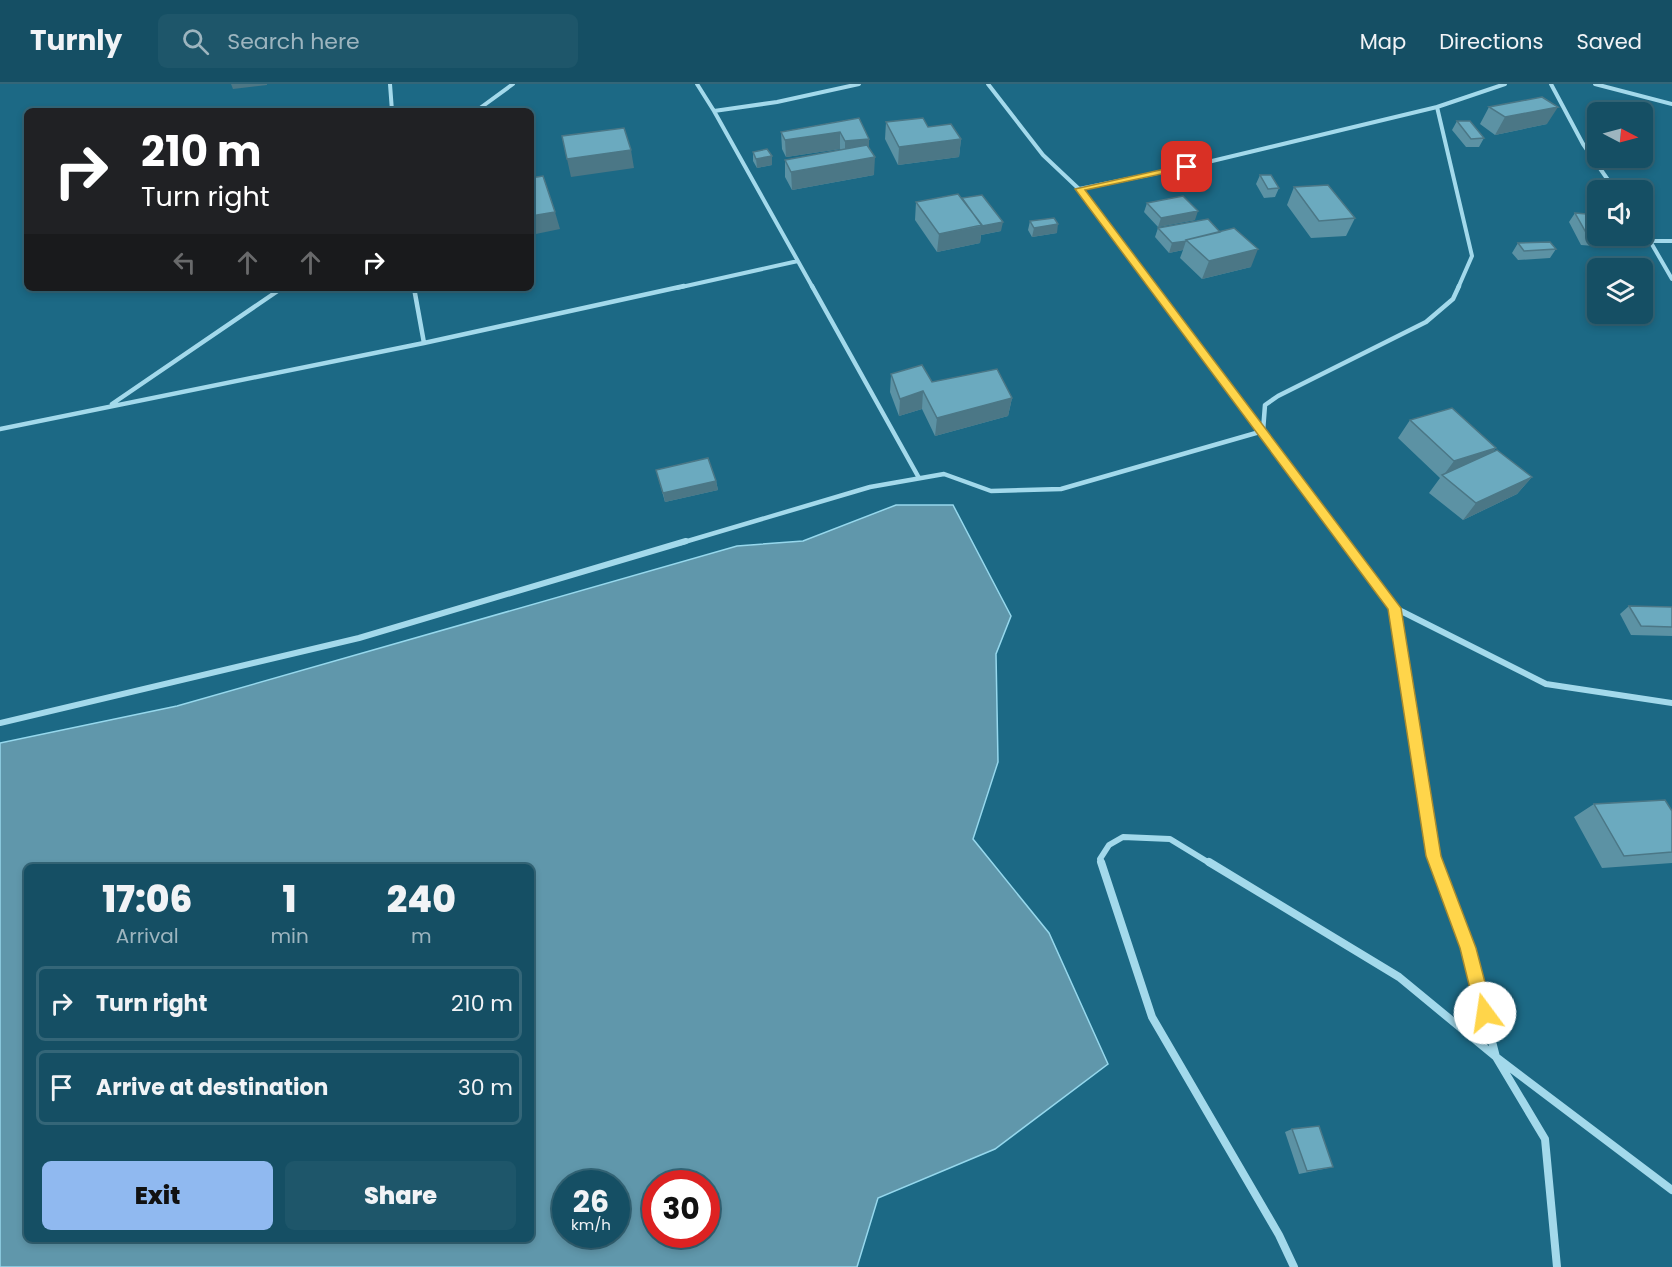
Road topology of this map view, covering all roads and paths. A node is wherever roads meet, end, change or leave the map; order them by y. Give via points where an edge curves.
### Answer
1 (390, 84) edge
2 (513, 84) edge
3 (697, 84) edge
4 (859, 84) edge
5 (988, 84) edge
6 (1505, 84) edge
7 (1551, 84) edge
8 (1595, 84) edge
9 (1672, 104) edge
10 (1437, 107) junction
11 (392, 108) edge
12 (480, 108) edge
13 (714, 111) junction
14 (1608, 180) edge
15 (1079, 189) junction
16 (1653, 241) edge
17 (1672, 241) edge
18 (1653, 246) edge
19 (798, 261) junction
20 (1672, 279) edge
21 (278, 291) edge
22 (415, 291) edge
23 (424, 343) junction
24 (108, 407) junction
25 (0, 429) edge
26 (1263, 431) junction
27 (919, 478) junction
28 (1395, 608) junction
29 (1672, 703) edge
30 (0, 723) edge
31 (1496, 1057) junction
32 (1672, 1190) edge
33 (1294, 1267) edge
34 (1557, 1267) edge

1 - 11 street
2 - 12 street
3 - 13 street
4 - 13 street
5 - 15 street via 1043,156
6 - 10 street
7 - 14 street via 1583,144
8 - 9 street
10 - 15 street
10 - 26 street via 1472,256 1453,299 1426,322 1265,405
13 - 19 street
15 - 26 street
16 - 17 street
18 - 20 street
19 - 23 street
19 - 27 street
21 - 24 street
22 - 23 street
23 - 24 street
24 - 25 street
26 - 27 street via 1061,489 991,490 944,474
26 - 28 street
27 - 30 street via 870,487 359,638
28 - 29 street via 1546,684
28 - 31 street via 1433,856 1468,948
31 - 32 street
31 - 33 street via 1399,977 1170,839 1123,837 1109,845 1100,858 1152,1017
31 - 34 street via 1545,1139

